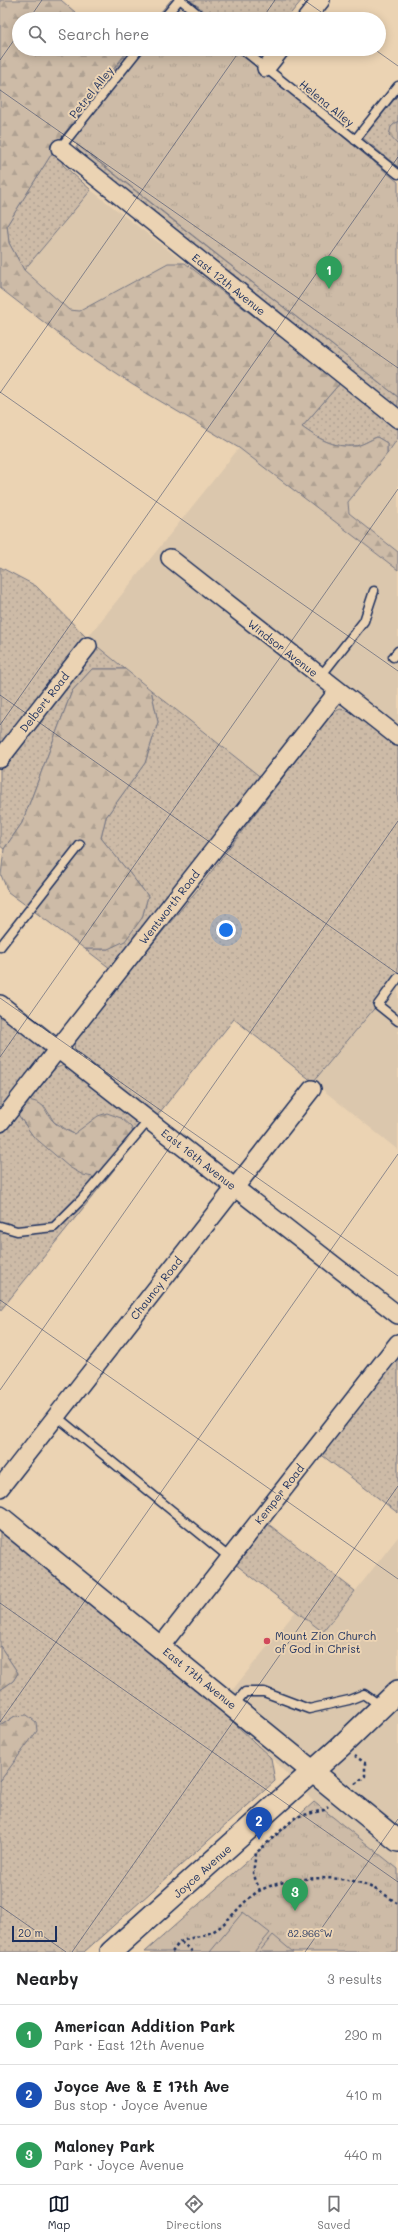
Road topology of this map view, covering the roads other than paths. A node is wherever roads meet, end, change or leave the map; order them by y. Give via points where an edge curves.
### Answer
1 (180, 0) edge
2 (321, 0) edge
3 (170, 12) edge
4 (195, 12) edge
5 (312, 12) edge
6 (133, 56) edge
7 (251, 56) edge
8 (276, 56) edge
9 (266, 68) junction
10 (398, 86) edge
11 (355, 140) junction
12 (60, 148) joint
13 (398, 174) edge
14 (398, 419) edge
15 (170, 558) dead end
16 (374, 591) dead end
17 (88, 646) dead end
18 (320, 677) junction
19 (338, 691) junction
20 (398, 737) edge
21 (0, 759) edge
22 (80, 845) dead end
23 (0, 947) edge
24 (398, 978) edge
25 (0, 1004) edge
26 (398, 1021) edge
27 (58, 1049) junction
28 (312, 1088) dead end
29 (149, 1120) junction
30 (0, 1124) edge
31 (235, 1188) junction
32 (0, 1226) edge
33 (398, 1315) edge
34 (398, 1343) edge
35 (56, 1416) junction
36 (0, 1488) edge
37 (0, 1517) edge
38 (230, 1558) junction
39 (161, 1646) junction
40 (398, 1691) edge
41 (233, 1706) junction
42 (382, 1706) junction
43 (313, 1771) junction
44 (398, 1841) edge
45 (111, 1952) edge

1 - 3 lane
1 - 4 lane
2 - 5 street
6 - 12 lane, Petrel Alley
7 - 9 lane, Helena Alley
8 - 9 street
9 - 11 lane, Helena Alley
10 - 11 lane
11 - 13 lane, Helena Alley
12 - 14 street, East 12th Avenue
15 - 18 street, Windsor Avenue
16 - 18 lane via 364,621
17 - 21 street, Delbert Road
18 - 19 street, Windsor Avenue
19 - 20 street, Windsor Avenue
19 - 27 street, Wentworth Road
22 - 23 lane
24 - 26 lane via 378,1005
25 - 27 street, East 16th Avenue
27 - 29 street, East 16th Avenue
27 - 30 street, Wentworth Road
28 - 31 street, Chauncy Road
29 - 31 street, East 16th Avenue
29 - 32 lane via 81,1200 54,1227 17,1231
31 - 33 street, East 16th Avenue
31 - 35 street, Chauncy Road
34 - 38 street, Kemper Road
35 - 36 street, Chauncy Road
35 - 38 lane
37 - 39 street, East 17th Avenue
38 - 39 street, Kemper Road
39 - 41 street, East 17th Avenue
40 - 42 street, Joyce Avenue
41 - 42 lane via 245,1692 264,1692 309,1709 364,1694
41 - 43 street, East 17th Avenue
42 - 43 street, Joyce Avenue
43 - 44 street, East 17th Avenue
43 - 45 street, Joyce Avenue

